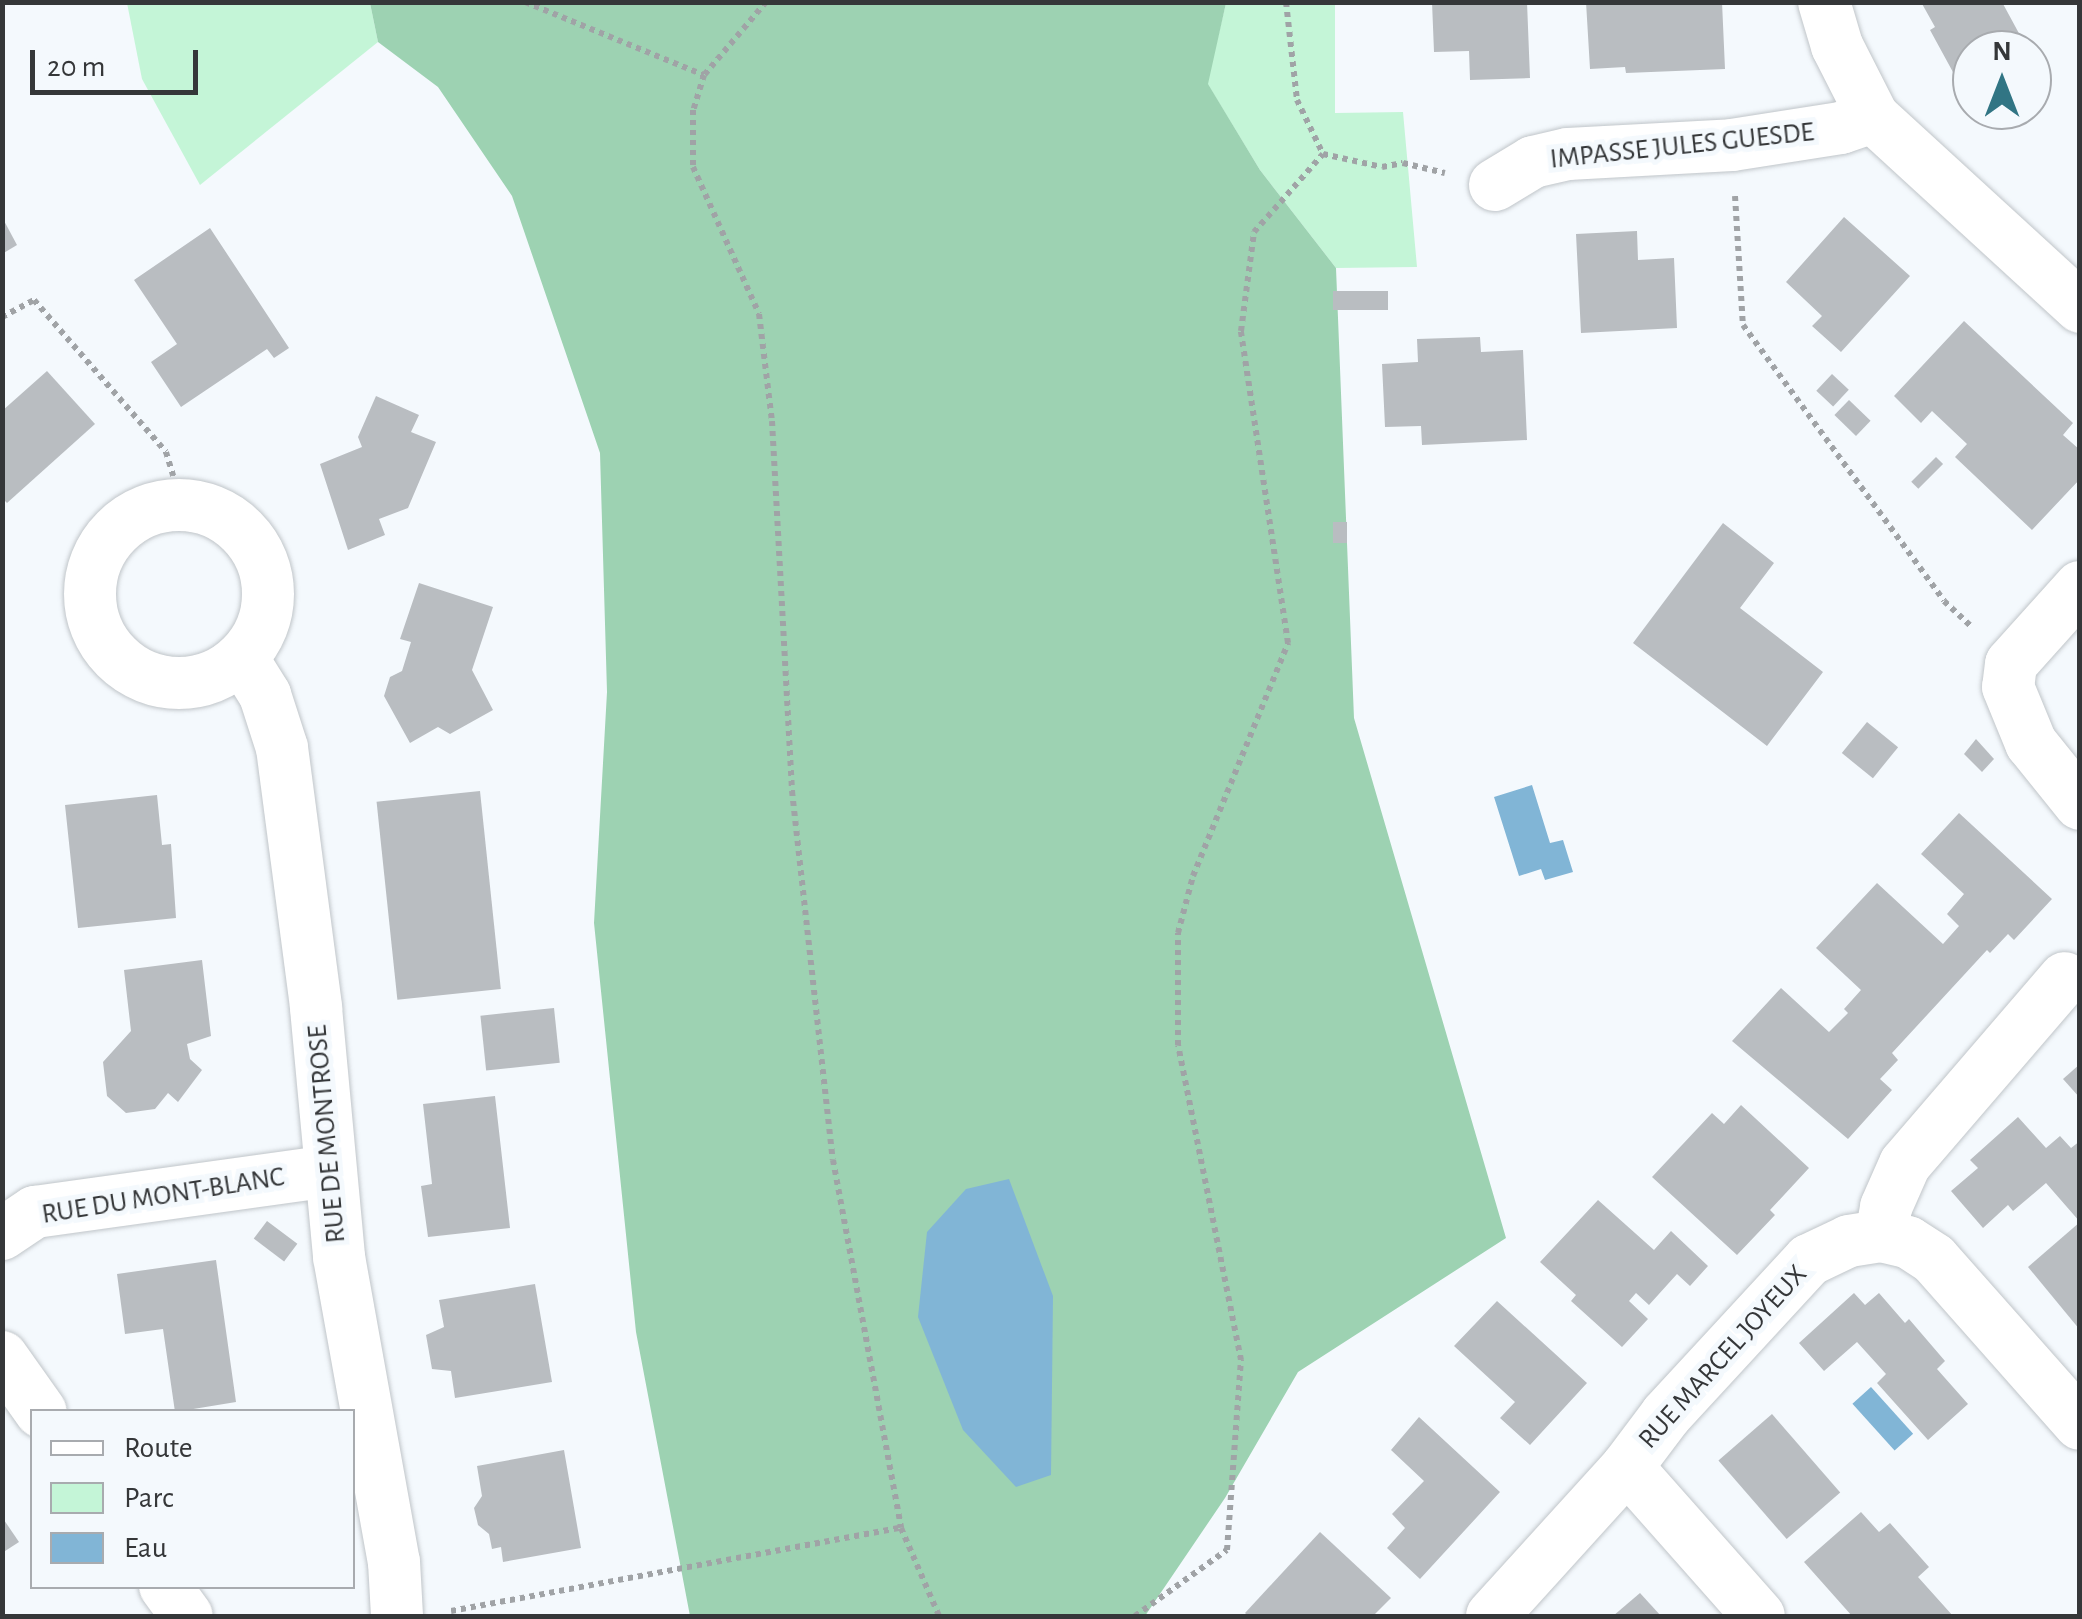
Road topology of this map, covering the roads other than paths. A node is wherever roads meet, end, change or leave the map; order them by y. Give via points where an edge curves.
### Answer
1 (1824, 2) edge
2 (1873, 117) junction
3 (1495, 185) road end
4 (2080, 307) edge
5 (2080, 587) edge
6 (242, 658) junction
7 (2080, 804) edge
8 (2064, 978) dead end
9 (330, 1171) junction
10 (2, 1234) edge
11 (1881, 1236) junction
12 (2, 1357) edge
13 (39, 1409) edge
14 (2080, 1424) edge
15 (1626, 1467) junction
16 (167, 1589) edge
17 (418, 1615) edge
18 (187, 1616) edge
19 (1492, 1616) edge
20 (1758, 1616) edge

1 - 2 street via 1837,46
2 - 3 street, IMPASSE JULES GUESDE via 1732,145 1568,154 1533,162
2 - 4 street
5 - 7 street via 2011,664 2008,687 2031,743
6 - 6 street via 267,613 263,562 250,539 208,510 182,505 153,508 126,522 92,569 89,598 95,627 121,662 160,682 190,683
6 - 9 street, RUE DE MONTROSE via 265,695 282,748
8 - 11 street via 1905,1164
9 - 10 street, RUE DU MONT-BLANC via 35,1212
9 - 17 street, RUE DE MONTROSE via 339,1257 394,1562
11 - 14 street via 1934,1258
11 - 15 street, RUE MARCEL JOYEUX via 1849,1241 1809,1260
12 - 13 street
15 - 19 street, RUE MARCEL JOYEUX
15 - 20 street, RUE MARCEL JOYEUX
16 - 18 street

